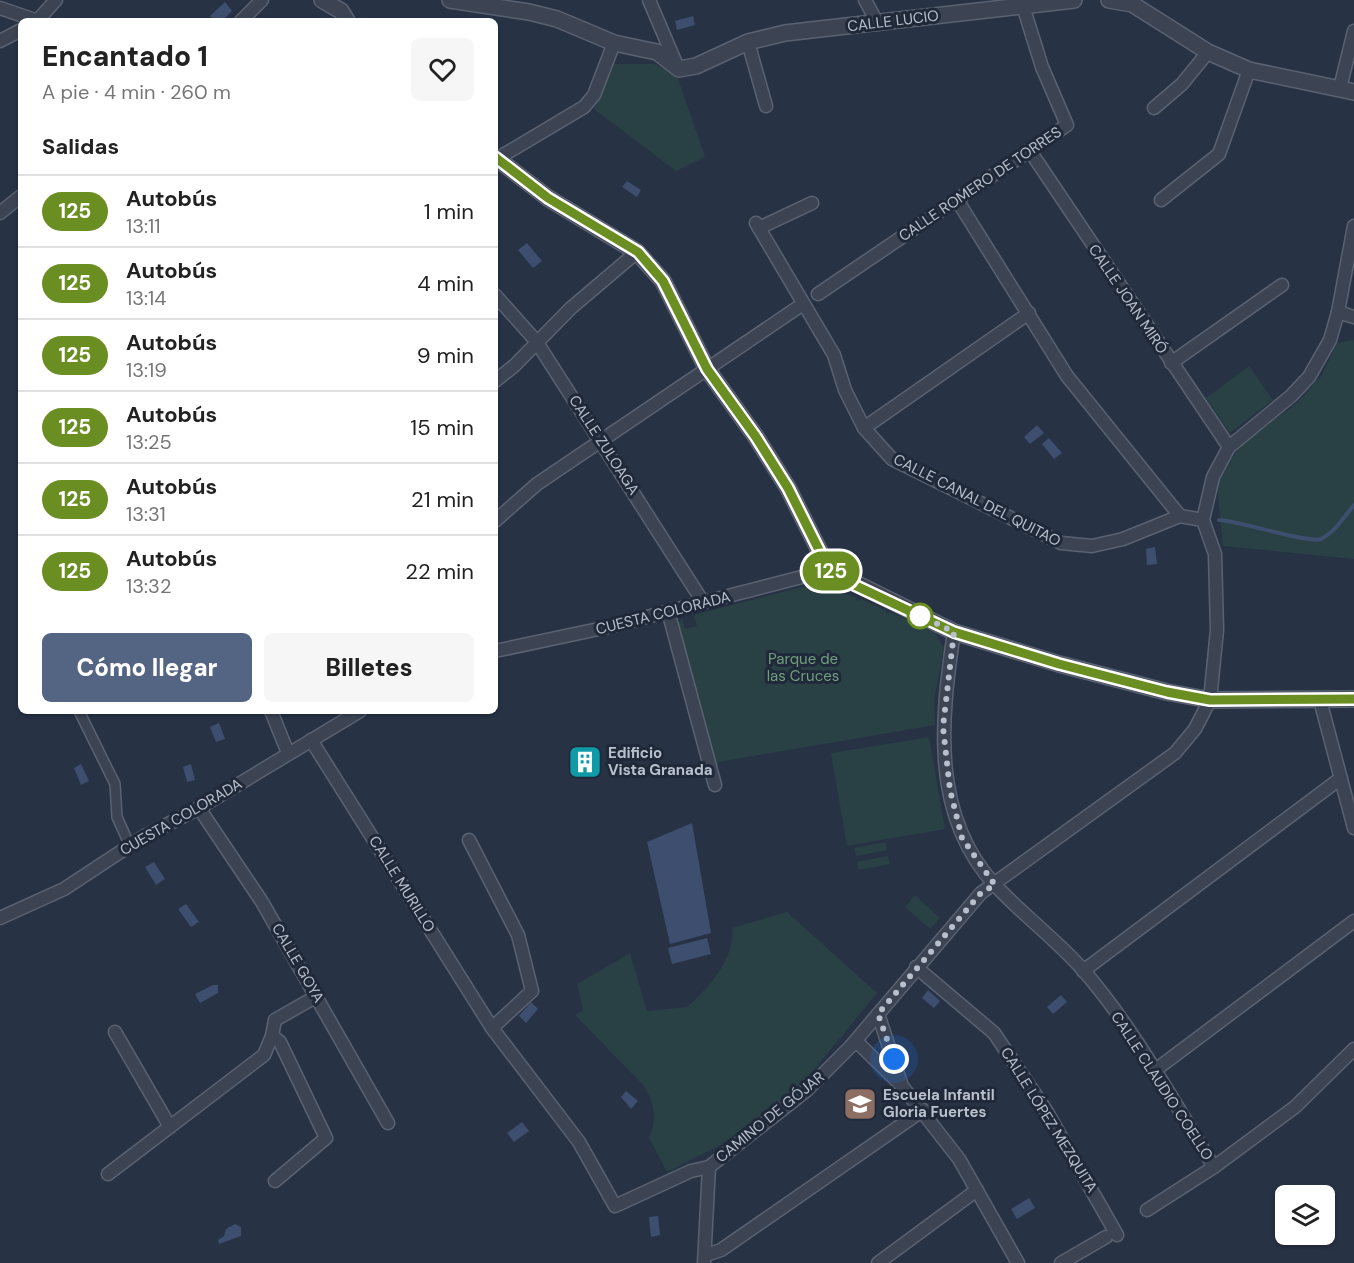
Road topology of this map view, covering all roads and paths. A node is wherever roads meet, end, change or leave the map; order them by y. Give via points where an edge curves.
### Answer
1 (56, 0) edge
2 (262, 0) edge
3 (322, 0) edge
4 (450, 0) edge
5 (649, 0) edge
6 (865, 0) edge
7 (1074, 0) edge
8 (1109, 0) edge
9 (1023, 6) junction
10 (0, 8) edge
11 (29, 18) edge
12 (41, 18) edge
13 (244, 18) edge
14 (345, 18) edge
15 (878, 24) junction
16 (1354, 31) edge
17 (18, 32) edge
18 (0, 41) edge
19 (748, 42) junction
20 (614, 43) junction
21 (1208, 52) junction
22 (679, 69) junction
23 (1249, 70) junction
24 (1347, 90) edge
25 (766, 106) dead end
26 (1154, 108) dead end
27 (1030, 151) junction
28 (498, 158) edge
29 (498, 160) edge
30 (18, 198) edge
31 (957, 200) junction
32 (1161, 200) dead end
33 (812, 203) dead end
34 (0, 213) edge
35 (1354, 226) edge
36 (638, 252) junction
37 (1282, 285) dead end
38 (818, 294) dead end
39 (498, 298) edge
40 (803, 304) junction
41 (1338, 312) junction
42 (1029, 313) junction
43 (1354, 317) edge
44 (536, 341) junction
45 (1171, 363) junction
46 (707, 369) junction
47 (498, 379) edge
48 (864, 428) junction
49 (601, 440) junction
50 (1228, 447) junction
51 (1180, 516) junction
52 (498, 518) edge
53 (1203, 520) junction
54 (829, 570) junction
55 (703, 602) junction
56 (668, 611) junction
57 (954, 632) junction
58 (498, 650) edge
59 (1354, 699) edge
60 (1210, 700) junction
61 (1320, 700) junction
62 (80, 714) edge
63 (272, 714) edge
64 (355, 714) edge
65 (311, 740) junction
66 (288, 753) junction
67 (1341, 778) junction
68 (715, 785) dead end
69 (199, 808) junction
70 (1354, 828) edge
71 (469, 840) dead end
72 (130, 846) junction
73 (995, 885) junction
74 (0, 918) edge
75 (1354, 921) edge
76 (916, 967) junction
77 (1083, 970) junction
78 (317, 996) junction
79 (878, 1014) junction
80 (492, 1028) junction
81 (115, 1032) dead end
82 (273, 1036) junction
83 (856, 1041) junction
84 (1354, 1049) edge
85 (894, 1059) junction
86 (877, 1063) junction
87 (1154, 1071) junction
88 (902, 1086) junction
89 (923, 1110) junction
90 (388, 1123) dead end
91 (170, 1127) junction
92 (709, 1167) junction
93 (1214, 1167) junction
94 (108, 1174) dead end
95 (275, 1181) dead end
96 (978, 1190) junction
97 (615, 1206) joint
98 (1147, 1210) dead end
99 (705, 1259) edge
100 (878, 1263) edge
101 (1018, 1263) edge
102 (1061, 1263) edge

1 - 12 street
2 - 13 street
3 - 14 street
4 - 20 street via 557,19
5 - 22 street
6 - 15 street
7 - 9 street, CALLE LUCIO
8 - 21 street via 1132,4
9 - 15 street, CALLE LUCIO
9 - 27 street, CALLE ROMERO DE TORRES via 1042,67 1067,125
10 - 11 street
15 - 19 street, CALLE LUCIO via 785,33
16 - 24 street
17 - 18 street
19 - 22 street, CALLE LUCIO via 696,66
19 - 25 street
20 - 22 street via 657,52
20 - 28 street via 594,95 584,107
21 - 23 street
21 - 26 street via 1182,84
23 - 24 street
23 - 32 street via 1219,154
27 - 31 street, CALLE ROMERO DE TORRES
27 - 45 street, CALLE JOAN MIRÓ
29 - 36 street via 548,198
30 - 34 street
31 - 38 street, CALLE ROMERO DE TORRES
31 - 42 street
33 - 40 street, CALLE CANAL DEL QUITAO via 757,226
35 - 41 street
36 - 44 street
36 - 46 street via 663,281
37 - 45 street
39 - 44 street, CALLE ZULOAGA
40 - 46 street
40 - 48 street, CALLE CANAL DEL QUITAO via 834,355 845,390
41 - 43 street
41 - 50 street via 1330,340 1309,377
42 - 48 street
42 - 51 street via 1067,376
44 - 47 street
44 - 49 street, CALLE ZULOAGA
45 - 50 street, CALLE JOAN MIRÓ
46 - 49 street
46 - 54 street via 788,488
48 - 51 street, CALLE CANAL DEL QUITAO via 892,459 1061,543 1102,544
49 - 52 street via 537,484
49 - 55 street, CALLE ZULOAGA
50 - 53 street via 1213,477
51 - 53 street
53 - 60 street via 1215,554 1217,630
54 - 55 street, CUESTA COLORADA
54 - 57 street
55 - 56 street, CUESTA COLORADA
56 - 58 street, CUESTA COLORADA
56 - 68 street
57 - 60 street via 1059,664
57 - 73 street, CALLE CLAUDIO COELLO via 943,727 950,790 962,838
59 - 61 street
60 - 61 street
60 - 73 street, CAMINO DE GÓJAR via 1195,729 1175,753
61 - 67 street
62 - 72 street via 115,784 117,817
63 - 66 street
64 - 65 street, CUESTA COLORADA
65 - 66 street, CUESTA COLORADA
65 - 80 street, CALLE MURILLO
66 - 69 street, CUESTA COLORADA
67 - 70 street
67 - 77 street
69 - 72 street, CUESTA COLORADA
69 - 78 street, CALLE GOYA via 262,902
71 - 80 street via 518,935 532,991
72 - 74 street, CUESTA COLORADA via 64,889
73 - 76 street, CAMINO DE GÓJAR via 981,893
73 - 77 street, CALLE CLAUDIO COELLO
75 - 87 street
76 - 79 street, CAMINO DE GÓJAR
76 - 102 street, CALLE LÓPEZ MEZQUITA via 994,1033 1047,1112 1112,1236
77 - 87 street, CALLE CLAUDIO COELLO
78 - 82 street via 275,1020
78 - 90 street, CALLE GOYA
79 - 83 street, CAMINO DE GÓJAR
79 - 85 street
80 - 97 street, CALLE MURILLO via 579,1142
81 - 91 street
82 - 91 street via 264,1055
82 - 95 street via 280,1042 326,1138
83 - 86 street
83 - 92 street, CAMINO DE GÓJAR via 807,1090
84 - 93 street via 1295,1107
85 - 86 street
85 - 88 street
86 - 88 street
87 - 93 street, CALLE CLAUDIO COELLO
88 - 89 street
89 - 96 street
89 - 99 street
91 - 94 street
92 - 97 street, CAMINO DE GÓJAR
92 - 99 street
93 - 98 street
96 - 100 street
96 - 101 street

